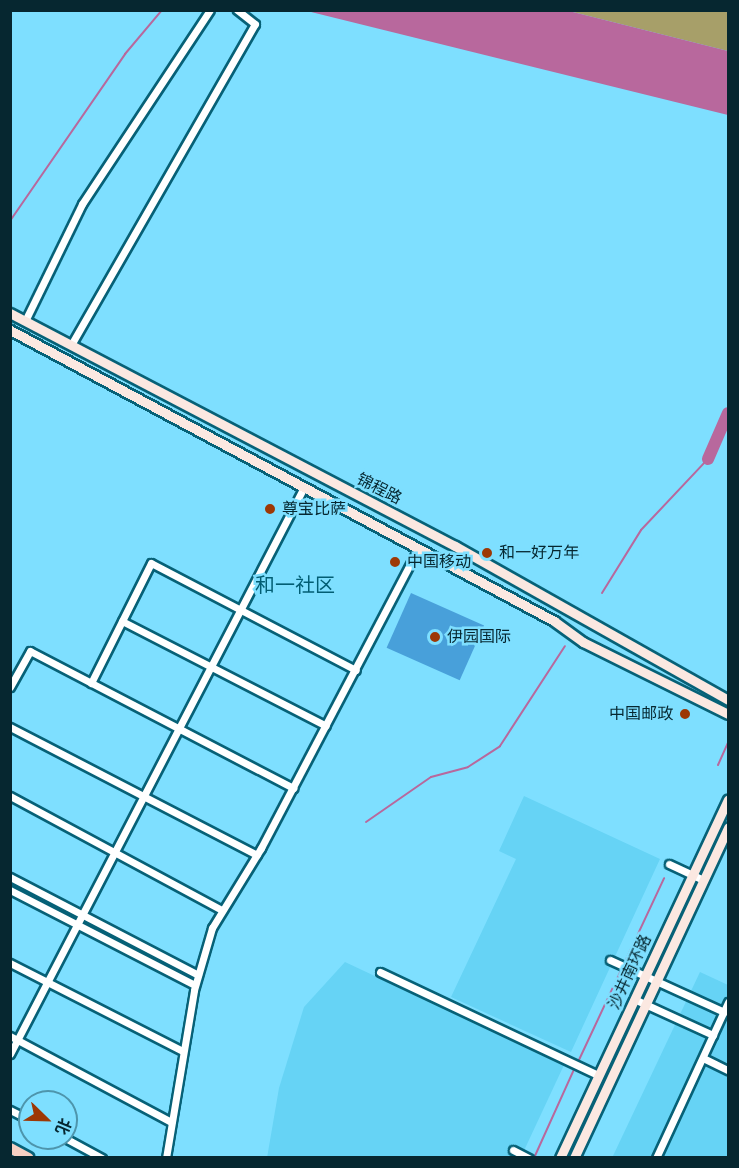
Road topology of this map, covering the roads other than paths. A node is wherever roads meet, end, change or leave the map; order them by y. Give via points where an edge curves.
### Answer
1 (210, 10) edge
2 (237, 10) edge
3 (10, 313) edge
4 (25, 321) junction
5 (10, 330) edge
6 (71, 345) junction
7 (302, 466) junction
8 (293, 484) junction
9 (303, 489) junction
10 (418, 549) junction
11 (240, 609) junction
12 (122, 621) junction
13 (210, 666) junction
14 (356, 670) junction
15 (91, 683) junction
16 (10, 687) edge
17 (729, 700) edge
18 (729, 714) edge
19 (326, 726) junction
20 (10, 727) edge
21 (178, 728) junction
22 (293, 788) junction
23 (10, 796) edge
24 (146, 796) junction
25 (729, 799) edge
26 (729, 827) edge
27 (117, 851) junction
28 (257, 855) junction
29 (669, 864) dead end
30 (692, 875) junction
31 (10, 877) edge
32 (704, 880) junction
33 (10, 890) edge
34 (222, 910) junction
35 (83, 915) junction
36 (78, 924) junction
37 (610, 960) dead end
38 (10, 963) edge
39 (380, 972) dead end
40 (198, 975) junction
41 (645, 976) junction
42 (656, 981) junction
43 (48, 982) junction
44 (195, 985) junction
45 (634, 999) junction
46 (729, 1002) edge
47 (645, 1005) junction
48 (724, 1012) junction
49 (713, 1035) junction
50 (14, 1038) edge
51 (183, 1051) junction
52 (10, 1054) edge
53 (702, 1058) junction
54 (729, 1070) edge
55 (598, 1075) junction
56 (171, 1122) junction
57 (78, 1145) edge
58 (10, 1148) edge
59 (513, 1150) dead end
60 (526, 1156) edge
61 (29, 1158) edge
62 (102, 1158) edge
63 (166, 1158) edge
64 (560, 1158) edge
65 (574, 1158) edge
66 (656, 1158) edge

1 - 4 street via 82,204
2 - 6 street via 255,24
3 - 4 main road, 锦程路
4 - 6 main road, 锦程路
5 - 8 main road
6 - 7 main road, 锦程路
7 - 8 main road
7 - 17 main road, 锦程路
8 - 9 main road
9 - 10 main road
9 - 11 street
10 - 14 street
10 - 18 main road via 554,621 583,642
11 - 12 street via 151,563
11 - 13 street
11 - 14 street
12 - 13 street
12 - 15 street
13 - 19 street
13 - 21 street
14 - 19 street
15 - 16 street via 30,651
15 - 21 street
19 - 22 street
20 - 24 street
21 - 22 street
21 - 24 street
22 - 28 street
23 - 27 street
24 - 27 street
24 - 28 street
25 - 30 main road, 沙井南环路
26 - 32 main road, 沙井南环路
27 - 34 street
27 - 35 street
28 - 34 street
29 - 30 street
30 - 32 street
30 - 41 main road, 沙井南环路
31 - 35 street
32 - 42 main road, 沙井南环路
33 - 36 street
34 - 40 street
35 - 36 street
35 - 40 street
36 - 43 street
36 - 44 street
37 - 41 street
38 - 43 street
39 - 55 street
40 - 44 street
41 - 42 street
41 - 45 main road, 沙井南环路
42 - 47 main road, 沙井南环路
42 - 48 street
43 - 50 street
43 - 51 street
44 - 51 street
45 - 47 street
45 - 55 main road, 沙井南环路
46 - 48 street
47 - 49 street
47 - 65 main road, 沙井南环路
48 - 49 street
49 - 53 street
50 - 52 street
50 - 56 street
51 - 56 street
53 - 54 street
53 - 66 street
55 - 64 main road, 沙井南环路
56 - 63 street
57 - 62 street
58 - 61 main road
59 - 60 street

